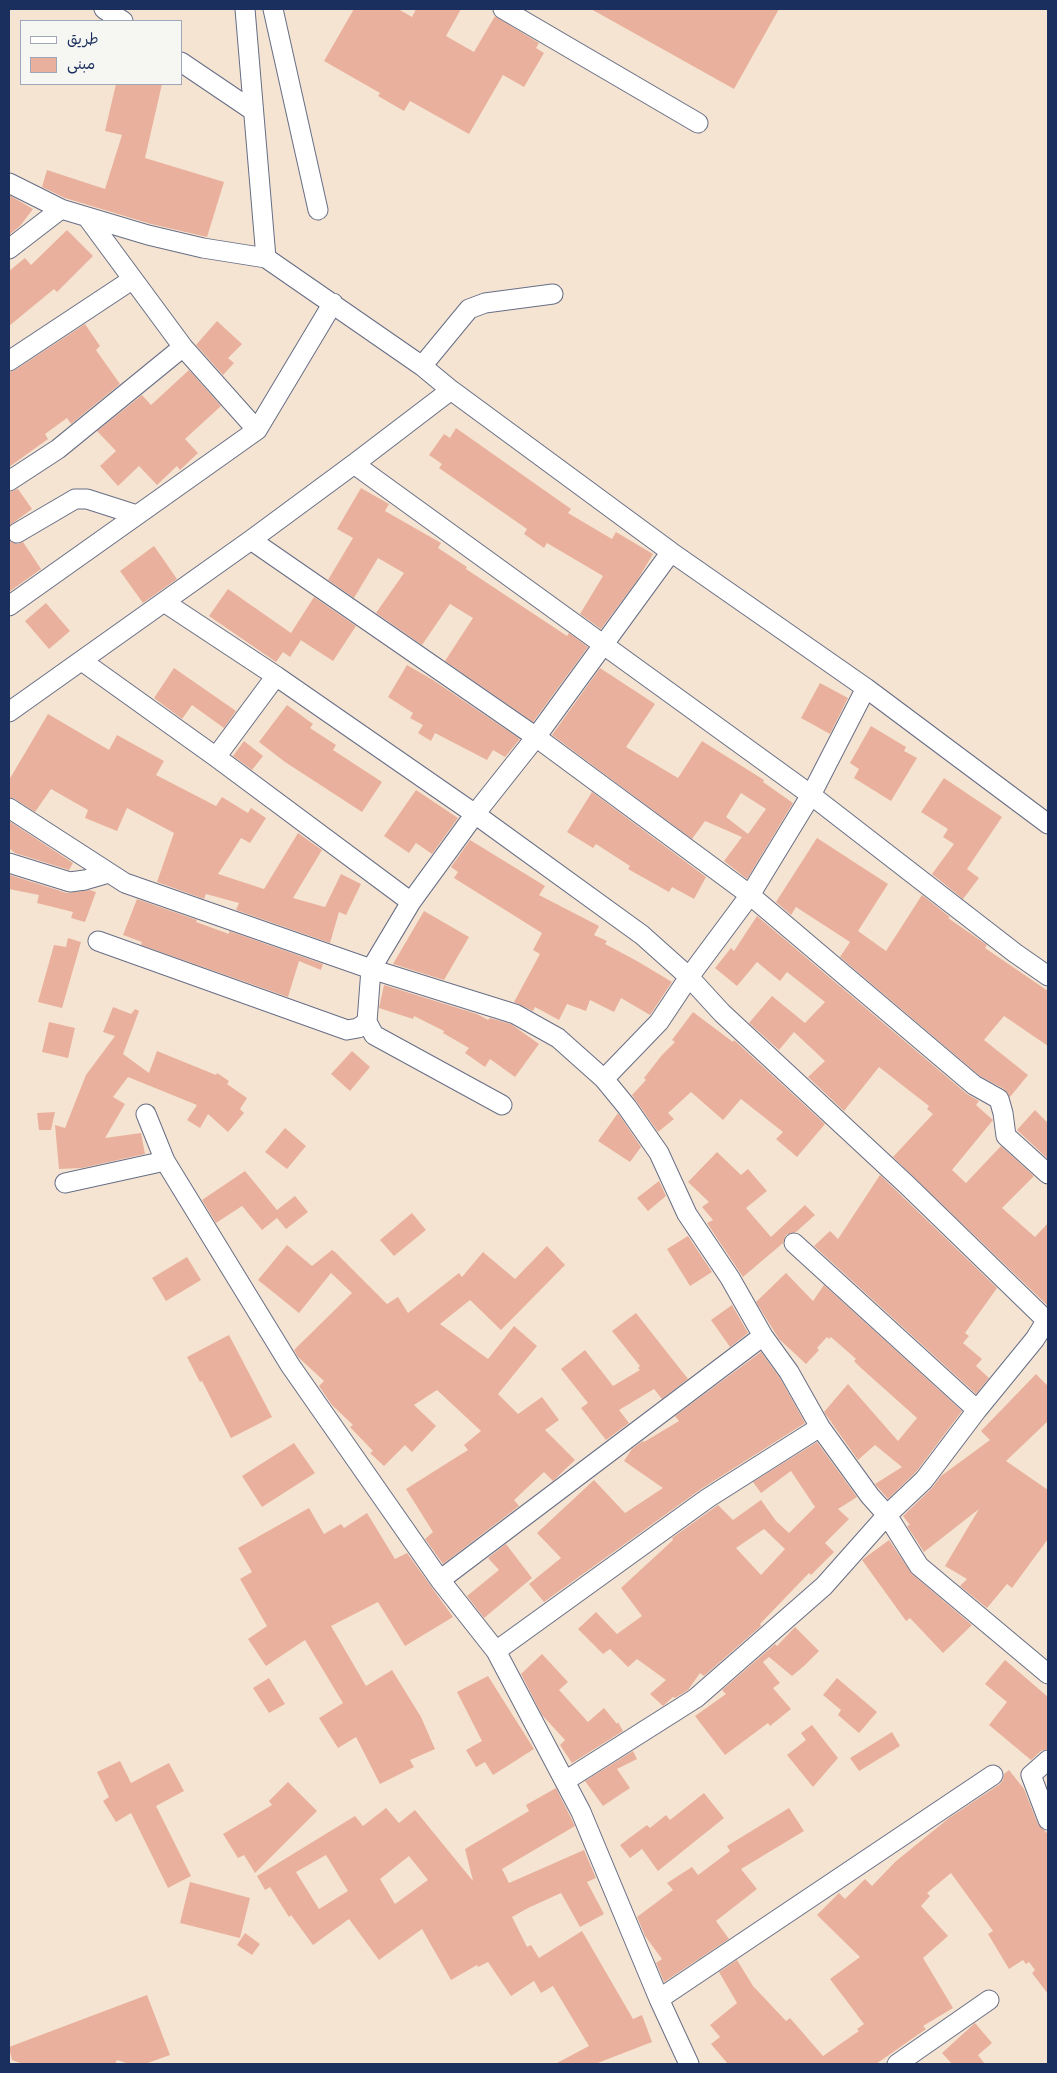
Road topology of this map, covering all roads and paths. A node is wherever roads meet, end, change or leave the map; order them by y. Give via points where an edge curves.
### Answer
1 (104, 9) edge
2 (273, 9) edge
3 (504, 9) edge
4 (251, 12) edge
5 (120, 20) edge
6 (182, 63) edge
7 (252, 110) junction
8 (698, 123) dead end
9 (9, 183) edge
10 (61, 209) junction
11 (318, 210) dead end
12 (87, 217) junction
13 (9, 249) edge
14 (266, 258) junction
15 (133, 279) junction
16 (553, 294) dead end
17 (333, 303) junction
18 (183, 347) junction
19 (9, 361) edge
20 (422, 366) junction
21 (450, 390) junction
22 (257, 430) junction
23 (354, 464) junction
24 (9, 481) edge
25 (137, 515) junction
26 (17, 533) dead end
27 (250, 540) junction
28 (671, 552) junction
29 (164, 602) junction
30 (9, 606) edge
31 (602, 644) junction
32 (82, 661) junction
33 (276, 676) junction
34 (866, 688) junction
35 (11, 705) edge
36 (536, 737) junction
37 (216, 757) junction
38 (811, 795) junction
39 (9, 808) edge
40 (475, 814) junction
41 (1048, 824) edge
42 (9, 863) edge
43 (109, 873) junction
44 (750, 895) junction
45 (411, 902) junction
46 (98, 941) dead end
47 (371, 969) junction
48 (1048, 976) edge
49 (689, 977) junction
50 (367, 1022) junction
51 (604, 1078) junction
52 (502, 1105) dead end
53 (146, 1114) dead end
54 (165, 1161) junction
55 (1048, 1174) edge
56 (65, 1183) dead end
57 (794, 1243) dead end
58 (1047, 1319) edge
59 (763, 1336) junction
60 (977, 1410) junction
61 (820, 1427) junction
62 (887, 1515) junction
63 (440, 1580) junction
64 (496, 1651) junction
65 (1048, 1674) edge
66 (1048, 1760) edge
67 (993, 1775) dead end
68 (565, 1781) junction
69 (1048, 1820) edge
70 (659, 1999) junction
71 (989, 2000) dead end
72 (689, 2064) edge
73 (897, 2064) edge

1 - 5 street
2 - 11 street
3 - 8 street
4 - 7 street
6 - 7 street
7 - 14 street
9 - 10 street
10 - 12 street
10 - 13 street
12 - 14 street via 203,248
12 - 15 street
14 - 17 street
15 - 18 street
15 - 19 street
16 - 20 street via 469,308
17 - 20 street
17 - 22 street
18 - 22 street
18 - 24 street via 58,449
20 - 21 street
21 - 23 street
21 - 28 street
22 - 25 street
23 - 27 street
23 - 31 street
25 - 26 street via 87,499 75,499
25 - 30 street
27 - 29 street
27 - 36 street
28 - 31 street
28 - 34 street
29 - 32 street
29 - 33 street
31 - 36 street
31 - 38 street
32 - 35 street
32 - 37 street
33 - 37 street
33 - 40 street
34 - 38 street
34 - 41 street
36 - 40 street
36 - 44 street
37 - 45 street
38 - 44 street
38 - 48 street
39 - 43 street
40 - 45 street
40 - 49 street via 642,935
42 - 43 street via 70,882
43 - 47 street via 125,883
44 - 49 street
44 - 55 street via 974,1085 999,1099 1006,1136
45 - 47 street
46 - 50 street via 347,1030
47 - 50 street
47 - 51 street via 515,1014 558,1038
49 - 51 street via 659,1022
49 - 58 street via 734,1025
50 - 52 street via 374,1035
51 - 59 street via 659,1152 687,1214 730,1278
53 - 54 street
54 - 56 street
54 - 63 street via 290,1365
57 - 60 street
58 - 60 street via 1036,1339
59 - 61 street via 789,1372
59 - 63 street
60 - 62 street via 924,1480
61 - 62 street
61 - 64 street via 708,1498
62 - 65 street via 919,1566
62 - 68 street via 824,1586 696,1698
63 - 64 street
64 - 68 street
66 - 69 street via 1032,1775
67 - 70 street
68 - 70 street via 582,1812
70 - 72 street
71 - 73 street

